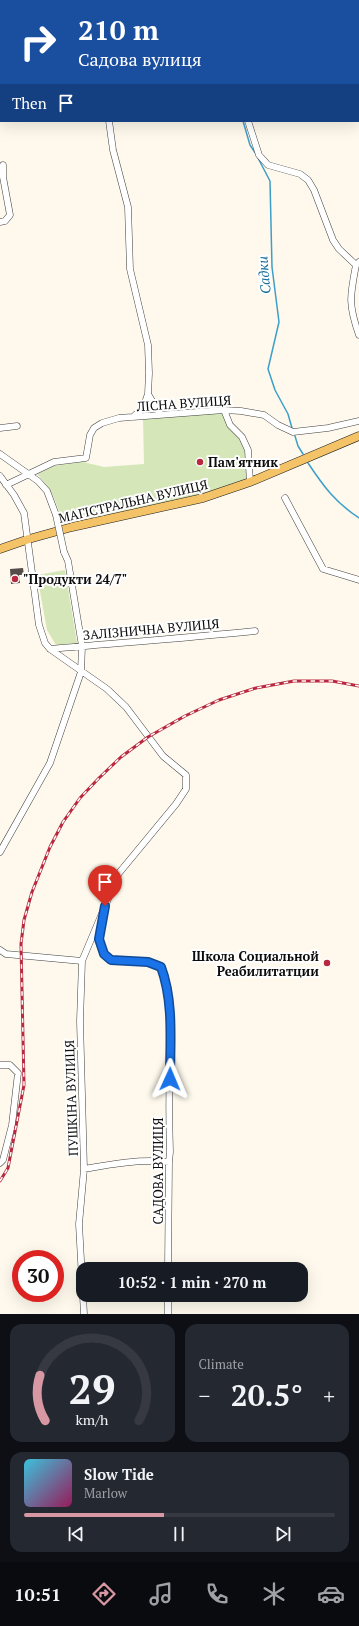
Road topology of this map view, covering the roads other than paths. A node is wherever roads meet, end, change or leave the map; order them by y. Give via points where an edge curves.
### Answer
1 (109, 122) edge
2 (248, 122) edge
3 (3, 165) dead end
4 (0, 222) edge
5 (358, 263) edge
6 (359, 336) edge
7 (148, 394) junction
8 (224, 410) junction
9 (160, 414) junction
10 (133, 418) junction
11 (359, 421) edge
12 (17, 426) dead end
13 (0, 428) edge
14 (359, 436) edge
15 (0, 454) edge
16 (29, 474) junction
17 (0, 476) edge
18 (250, 482) junction
19 (6, 485) junction
20 (285, 498) dead end
21 (29, 539) junction
22 (0, 549) edge
23 (359, 580) edge
24 (255, 631) dead end
25 (82, 646) junction
26 (50, 649) junction
27 (81, 672) junction
28 (0, 852) edge
29 (105, 906) junction
30 (0, 950) edge
31 (82, 961) junction
32 (0, 1065) edge
33 (169, 1162) junction
34 (0, 1163) edge
35 (84, 1169) junction
36 (168, 1262) edge
37 (168, 1302) edge
38 (84, 1314) edge
39 (168, 1314) edge

1 - 7 street via 113,150 128,207 130,269 148,345
2 - 5 street via 259,155 268,165 300,174 308,180 333,240 339,249
3 - 4 street via 10,216 6,221
5 - 6 street via 350,302
7 - 9 street
7 - 10 street via 143,408
8 - 9 street, ЛІСНА ВУЛИЦЯ
8 - 11 street, ЛІСНА ВУЛИЦЯ via 264,415 293,432
8 - 18 street via 230,425 242,437 248,450
9 - 10 street, ЛІСНА ВУЛИЦЯ
10 - 16 street, ЛІСНА ВУЛИЦЯ via 119,418 94,428 90,435 86,458 54,462
12 - 13 street
14 - 18 main road, МАГІСТРАЛЬНА ВУЛИЦЯ
15 - 16 street
16 - 19 street
16 - 25 street, bridge via 47,491 56,514 68,562
17 - 19 street
18 - 21 main road, МАГІСТРАЛЬНА ВУЛИЦЯ via 202,498
19 - 21 street via 24,513
20 - 23 street via 323,570
21 - 22 main road, МАГІСТРАЛЬНА ВУЛИЦЯ
21 - 26 street via 39,625 45,643
24 - 25 street, ЗАЛІЗНИЧНА ВУЛИЦЯ
25 - 26 street, ЗАЛІЗНИЧНА ВУЛИЦЯ
25 - 27 street
26 - 27 street
27 - 28 street via 50,763
27 - 29 street, ПУШКІНА ВУЛИЦЯ via 107,689 126,707 163,756 186,775 186,789 119,873
29 - 31 street, ПУШКІНА ВУЛИЦЯ
29 - 33 street, САДОВА ВУЛИЦЯ via 99,939 104,954 111,960 148,962 161,967 166,979 169,1004
30 - 31 street via 6,954
31 - 35 street, ПУШКІНА ВУЛИЦЯ via 80,1021
32 - 34 street via 10,1065 18,1073 12,1125
33 - 35 street via 134,1161
33 - 36 street, САДОВА ВУЛИЦЯ
35 - 38 street, ПУШКІНА ВУЛИЦЯ via 79,1224
37 - 39 street

